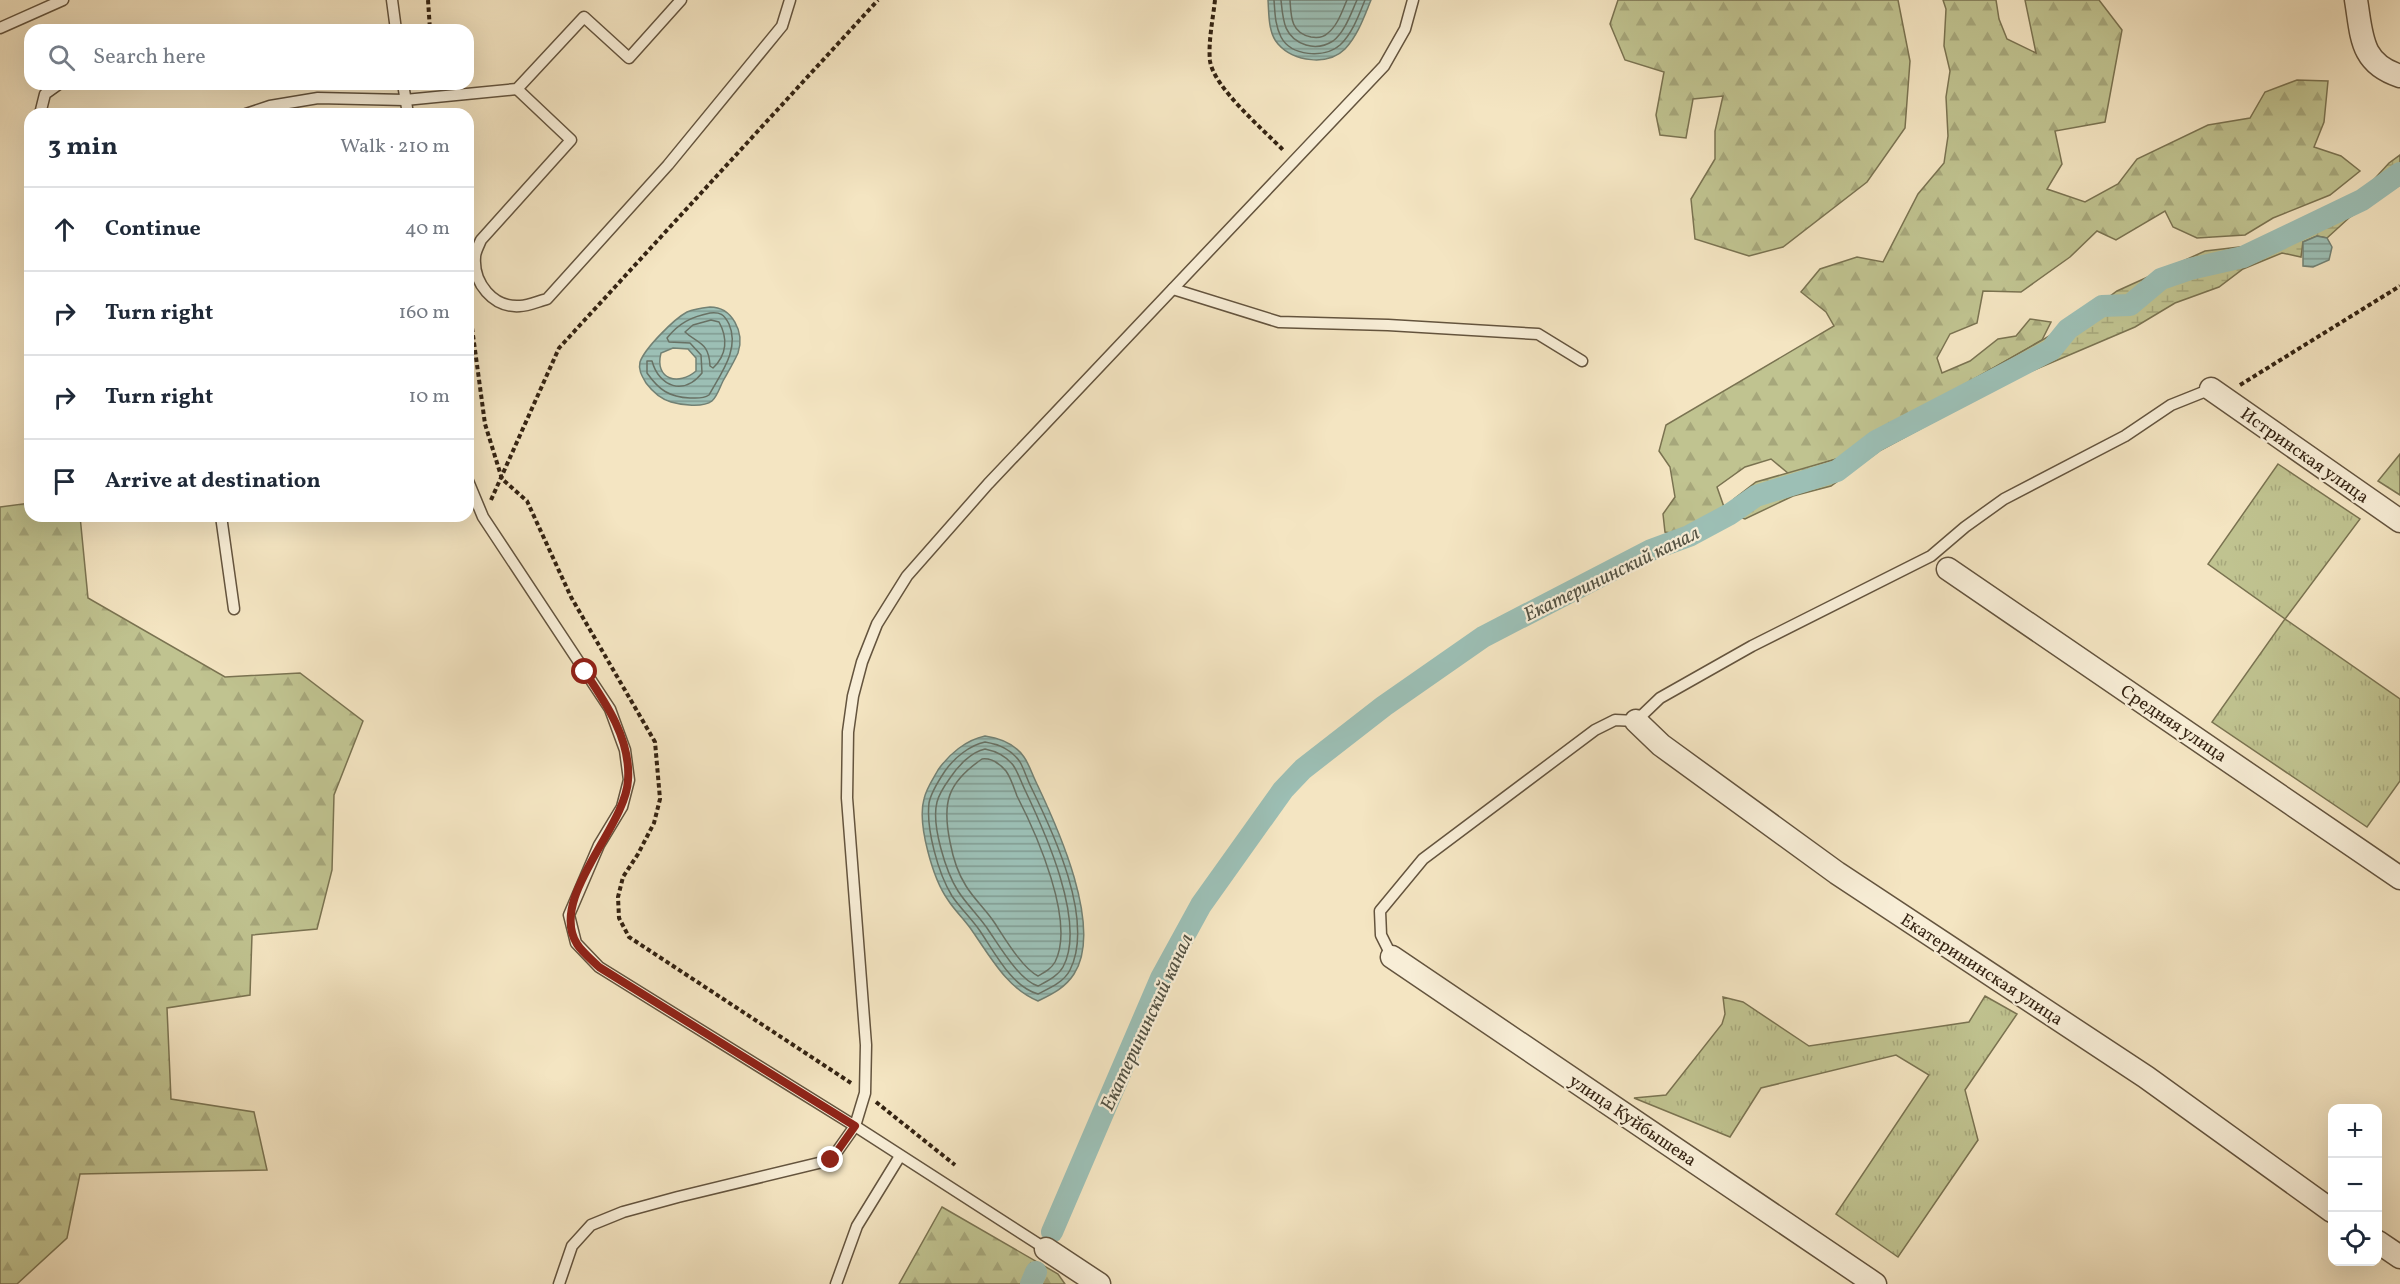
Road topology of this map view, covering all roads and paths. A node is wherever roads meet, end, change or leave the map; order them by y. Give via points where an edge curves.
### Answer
1 (63, 0) edge
2 (393, 0) edge
3 (428, 0) edge
4 (681, 0) edge
5 (790, 0) edge
6 (878, 0) edge
7 (1215, 0) edge
8 (1413, 0) edge
9 (2356, 0) edge
10 (395, 24) edge
11 (429, 24) edge
12 (0, 28) edge
13 (2400, 76) edge
14 (518, 88) junction
15 (51, 90) edge
16 (404, 90) edge
17 (405, 100) junction
18 (42, 108) edge
19 (264, 108) edge
20 (407, 108) edge
21 (1293, 160) junction
22 (2400, 286) edge
23 (1173, 289) junction
24 (474, 342) edge
25 (1582, 361) dead end
26 (2211, 389) junction
27 (502, 479) junction
28 (474, 495) edge
29 (483, 517) junction
30 (2400, 521) edge
31 (222, 522) edge
32 (1948, 569) dead end
33 (234, 609) dead end
34 (1636, 721) junction
35 (2400, 878) edge
36 (1392, 957) joint
37 (865, 1093) junction
38 (855, 1126) junction
39 (900, 1156) junction
40 (955, 1165) dead end
41 (2328, 1208) edge
42 (2382, 1245) edge
43 (1046, 1249) joint
44 (2400, 1257) edge
45 (559, 1284) edge
46 (836, 1284) edge
47 (1099, 1284) edge
48 (1875, 1284) edge

1 - 12 lane
2 - 10 lane
3 - 11 path
4 - 14 lane via 628,58 584,17
5 - 14 lane via 782,26 668,165 547,298 520,307 498,301 485,290 477,278 475,256 482,240 571,140
6 - 27 path via 559,348
7 - 21 path via 1212,72 1224,90
8 - 21 lane via 1405,29 1384,66
9 - 13 street via 2370,59
14 - 17 lane
15 - 18 lane via 45,94
16 - 17 lane
17 - 19 lane via 318,98
17 - 20 lane
21 - 23 lane
22 - 26 path via 2243,385
23 - 25 lane via 1279,322 1538,334
23 - 37 lane via 988,484 907,576 878,624 862,662 848,732 847,798 866,1045
24 - 27 path via 485,424
26 - 30 street, Истринская улица
26 - 34 lane via 2170,405 2125,436 2004,499 1930,556 1690,680 1660,698
27 - 29 path
27 - 37 path via 527,501 571,597 655,742 660,799 654,823 623,877 618,897 619,918 630,937
28 - 29 lane
29 - 38 lane via 610,709 625,750 628,780 622,807 599,845 569,915 576,943 599,967
31 - 33 lane
32 - 35 street, Средняя улица
34 - 36 lane via 1615,720 1595,730 1423,859 1380,911 1381,935
34 - 41 street, Екатерининская улица via 1661,745 1837,873 2146,1077
36 - 48 street, улица Куйбышева
37 - 38 lane
37 - 40 path
38 - 39 lane
38 - 45 lane via 831,1160 678,1197 591,1225 572,1246
39 - 43 lane
39 - 46 lane via 857,1226
42 - 44 street
43 - 47 street

